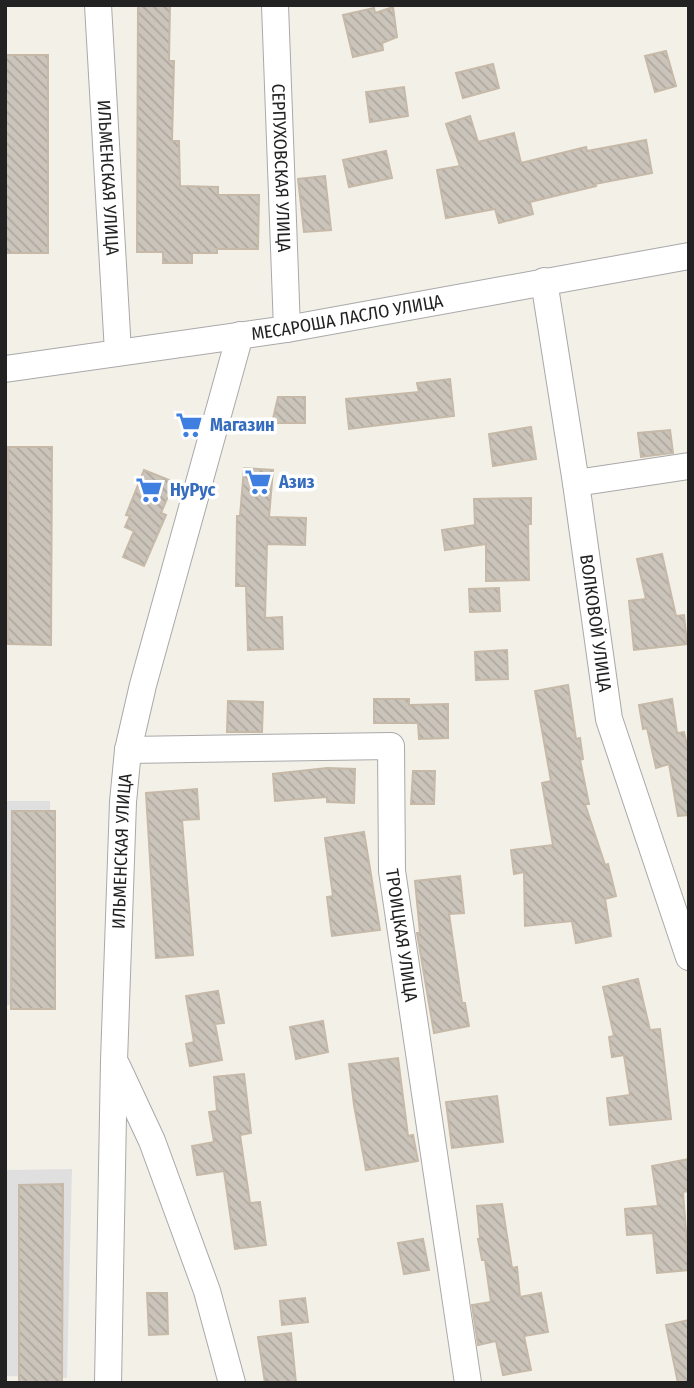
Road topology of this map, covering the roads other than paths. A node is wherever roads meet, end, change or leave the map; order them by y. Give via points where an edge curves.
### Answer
1 (99, 5) edge
2 (275, 5) edge
3 (689, 256) edge
4 (544, 281) junction
5 (287, 329) junction
6 (240, 335) junction
7 (118, 352) junction
8 (5, 369) edge
9 (689, 466) edge
10 (576, 483) junction
11 (128, 750) junction
12 (689, 957) edge
13 (114, 1061) junction
14 (108, 1383) edge
15 (232, 1383) edge
16 (468, 1383) edge

1 - 7 street, ИЛЬМЕНСКАЯ УЛИЦА
2 - 5 street, СЕРПУХОВСКАЯ УЛИЦА
3 - 4 street, МЕСАРОША ЛАСЛО УЛИЦА
4 - 5 street, МЕСАРОША ЛАСЛО УЛИЦА
4 - 10 street, ВОЛКОВОЙ УЛИЦА
5 - 6 street, МЕСАРОША ЛАСЛО УЛИЦА
6 - 7 street, МЕСАРОША ЛАСЛО УЛИЦА
6 - 11 street, ИЛЬМЕНСКАЯ УЛИЦА
7 - 8 street, МЕСАРОША ЛАСЛО УЛИЦА
9 - 10 street
10 - 12 street, ВОЛКОВОЙ УЛИЦА via 609,719
11 - 13 street, ИЛЬМЕНСКАЯ УЛИЦА
11 - 16 street, ТРОИЦКАЯ УЛИЦА via 391,746 392,871
13 - 14 street, ИЛЬМЕНСКАЯ УЛИЦА
13 - 15 street via 152,1141 189,1241

